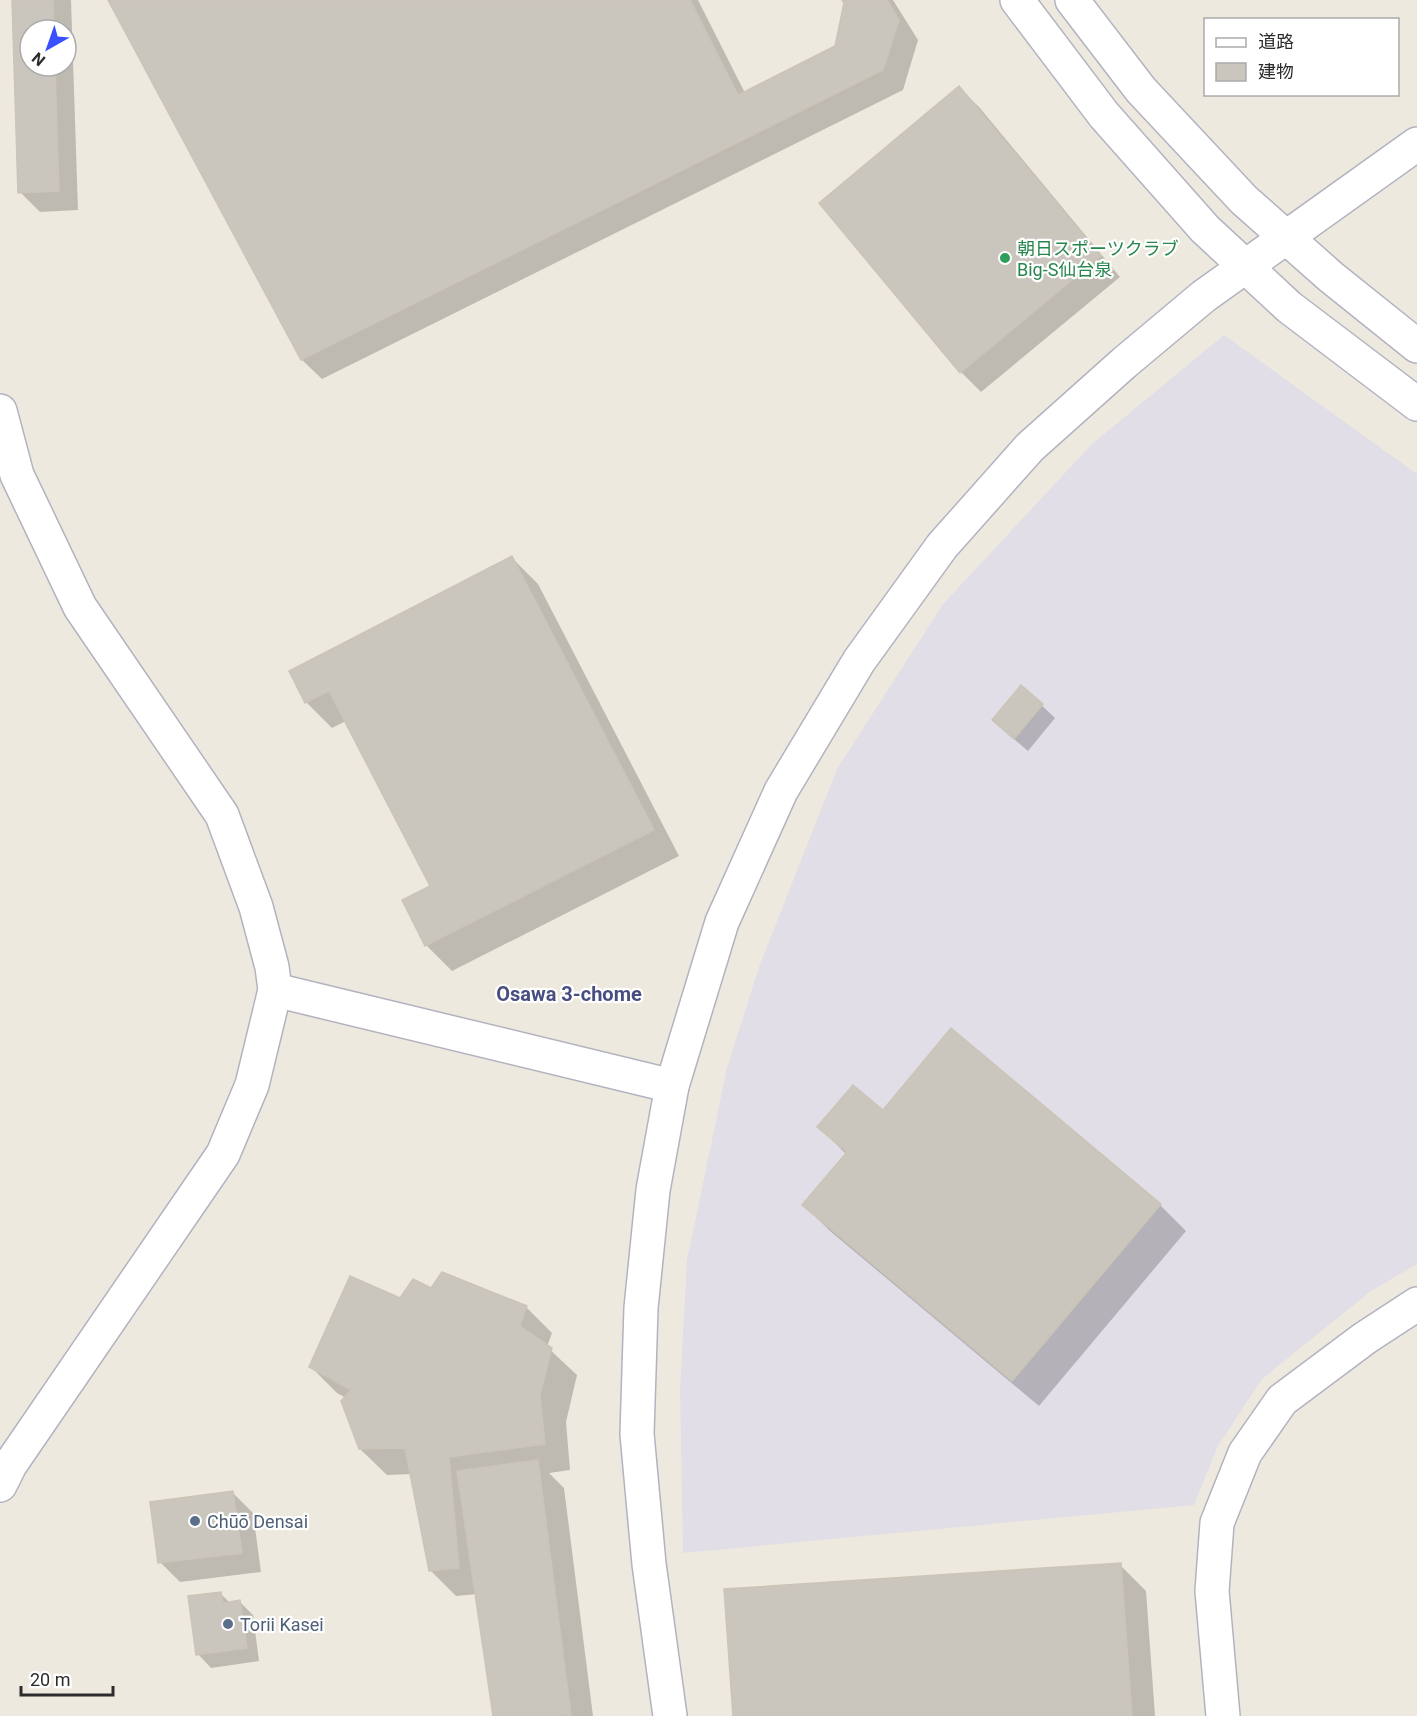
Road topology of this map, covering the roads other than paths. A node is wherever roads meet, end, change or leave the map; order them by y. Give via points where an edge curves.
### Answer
1 (1017, 0) edge
2 (1072, 0) edge
3 (1417, 144) edge
4 (1286, 237) junction
5 (1244, 267) junction
6 (1417, 346) edge
7 (1417, 404) edge
8 (0, 411) edge
9 (275, 990) junction
10 (672, 1086) junction
11 (1417, 1304) edge
12 (0, 1485) edge
13 (670, 1716) edge
14 (1223, 1716) edge

1 - 5 street via 1104,115
2 - 4 street via 1141,90 1244,200
3 - 4 street
4 - 5 street
4 - 6 street
5 - 7 street via 1289,307
5 - 10 street via 1124,363 1030,447 942,546 859,661 781,791 722,922
8 - 9 street via 17,475 80,607 222,815 256,907
9 - 10 street
9 - 12 street via 252,1085 223,1154
10 - 13 street via 653,1190 641,1308 637,1434 649,1564
11 - 14 street via 1282,1400 1245,1453 1217,1523 1212,1591

